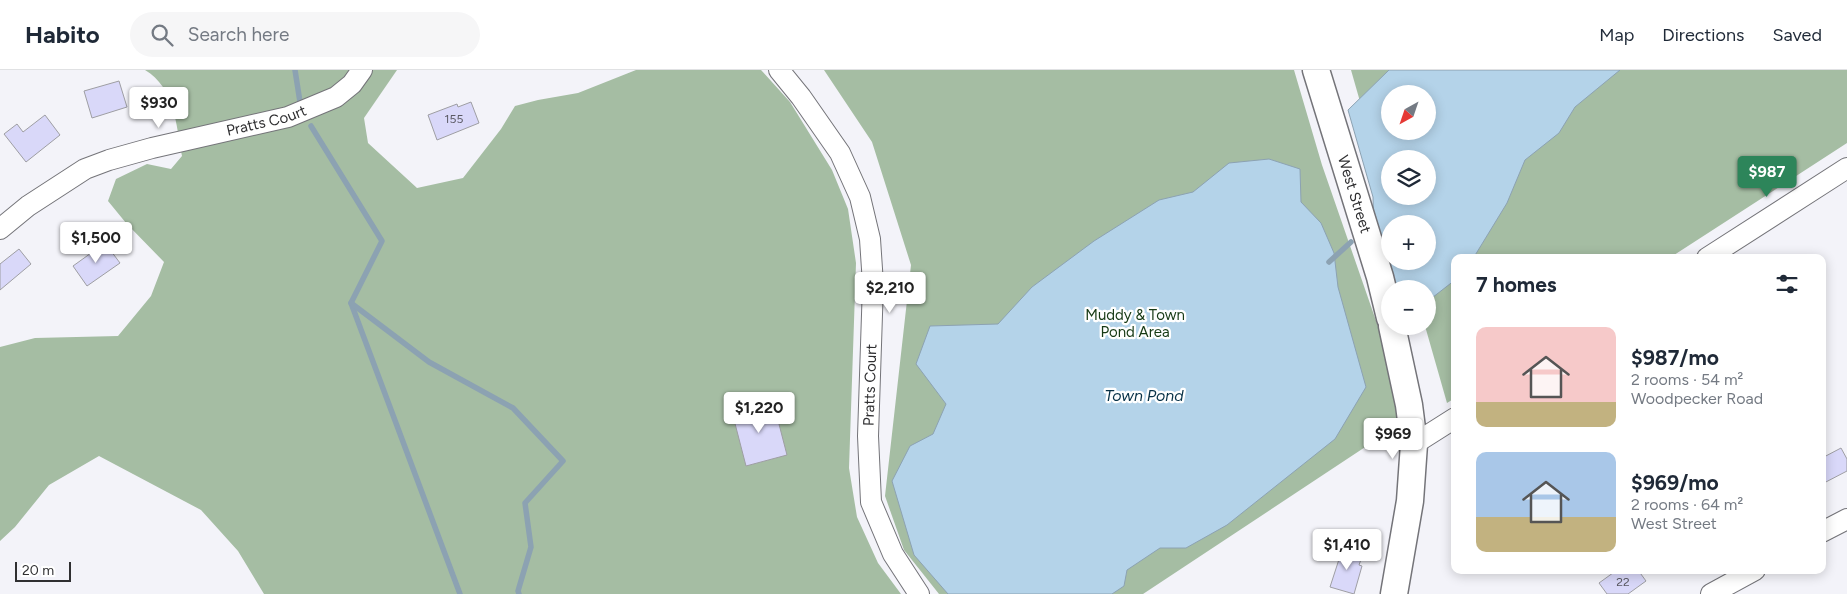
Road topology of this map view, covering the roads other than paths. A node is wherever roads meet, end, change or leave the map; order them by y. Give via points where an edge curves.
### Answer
1 (362, 70) edge
2 (779, 70) edge
3 (1316, 70) edge
4 (1847, 168) edge
5 (0, 229) edge
6 (1713, 254) edge
7 (1381, 281) edge
8 (1394, 335) edge
9 (1451, 421) edge
10 (1414, 444) junction
11 (1847, 519) edge
12 (1826, 530) edge
13 (1748, 574) edge
14 (920, 594) edge
15 (1394, 594) edge
16 (1712, 594) edge

1 - 5 street, Pratts Court via 352,84 336,97 288,117 152,148 85,169 28,206
2 - 14 street, Pratts Court via 840,153 863,206 870,239 873,284 868,436 871,502 893,554
3 - 7 street, West Street
4 - 6 street
8 - 10 street
9 - 10 street
10 - 15 street via 1410,502
11 - 12 street
13 - 16 street

